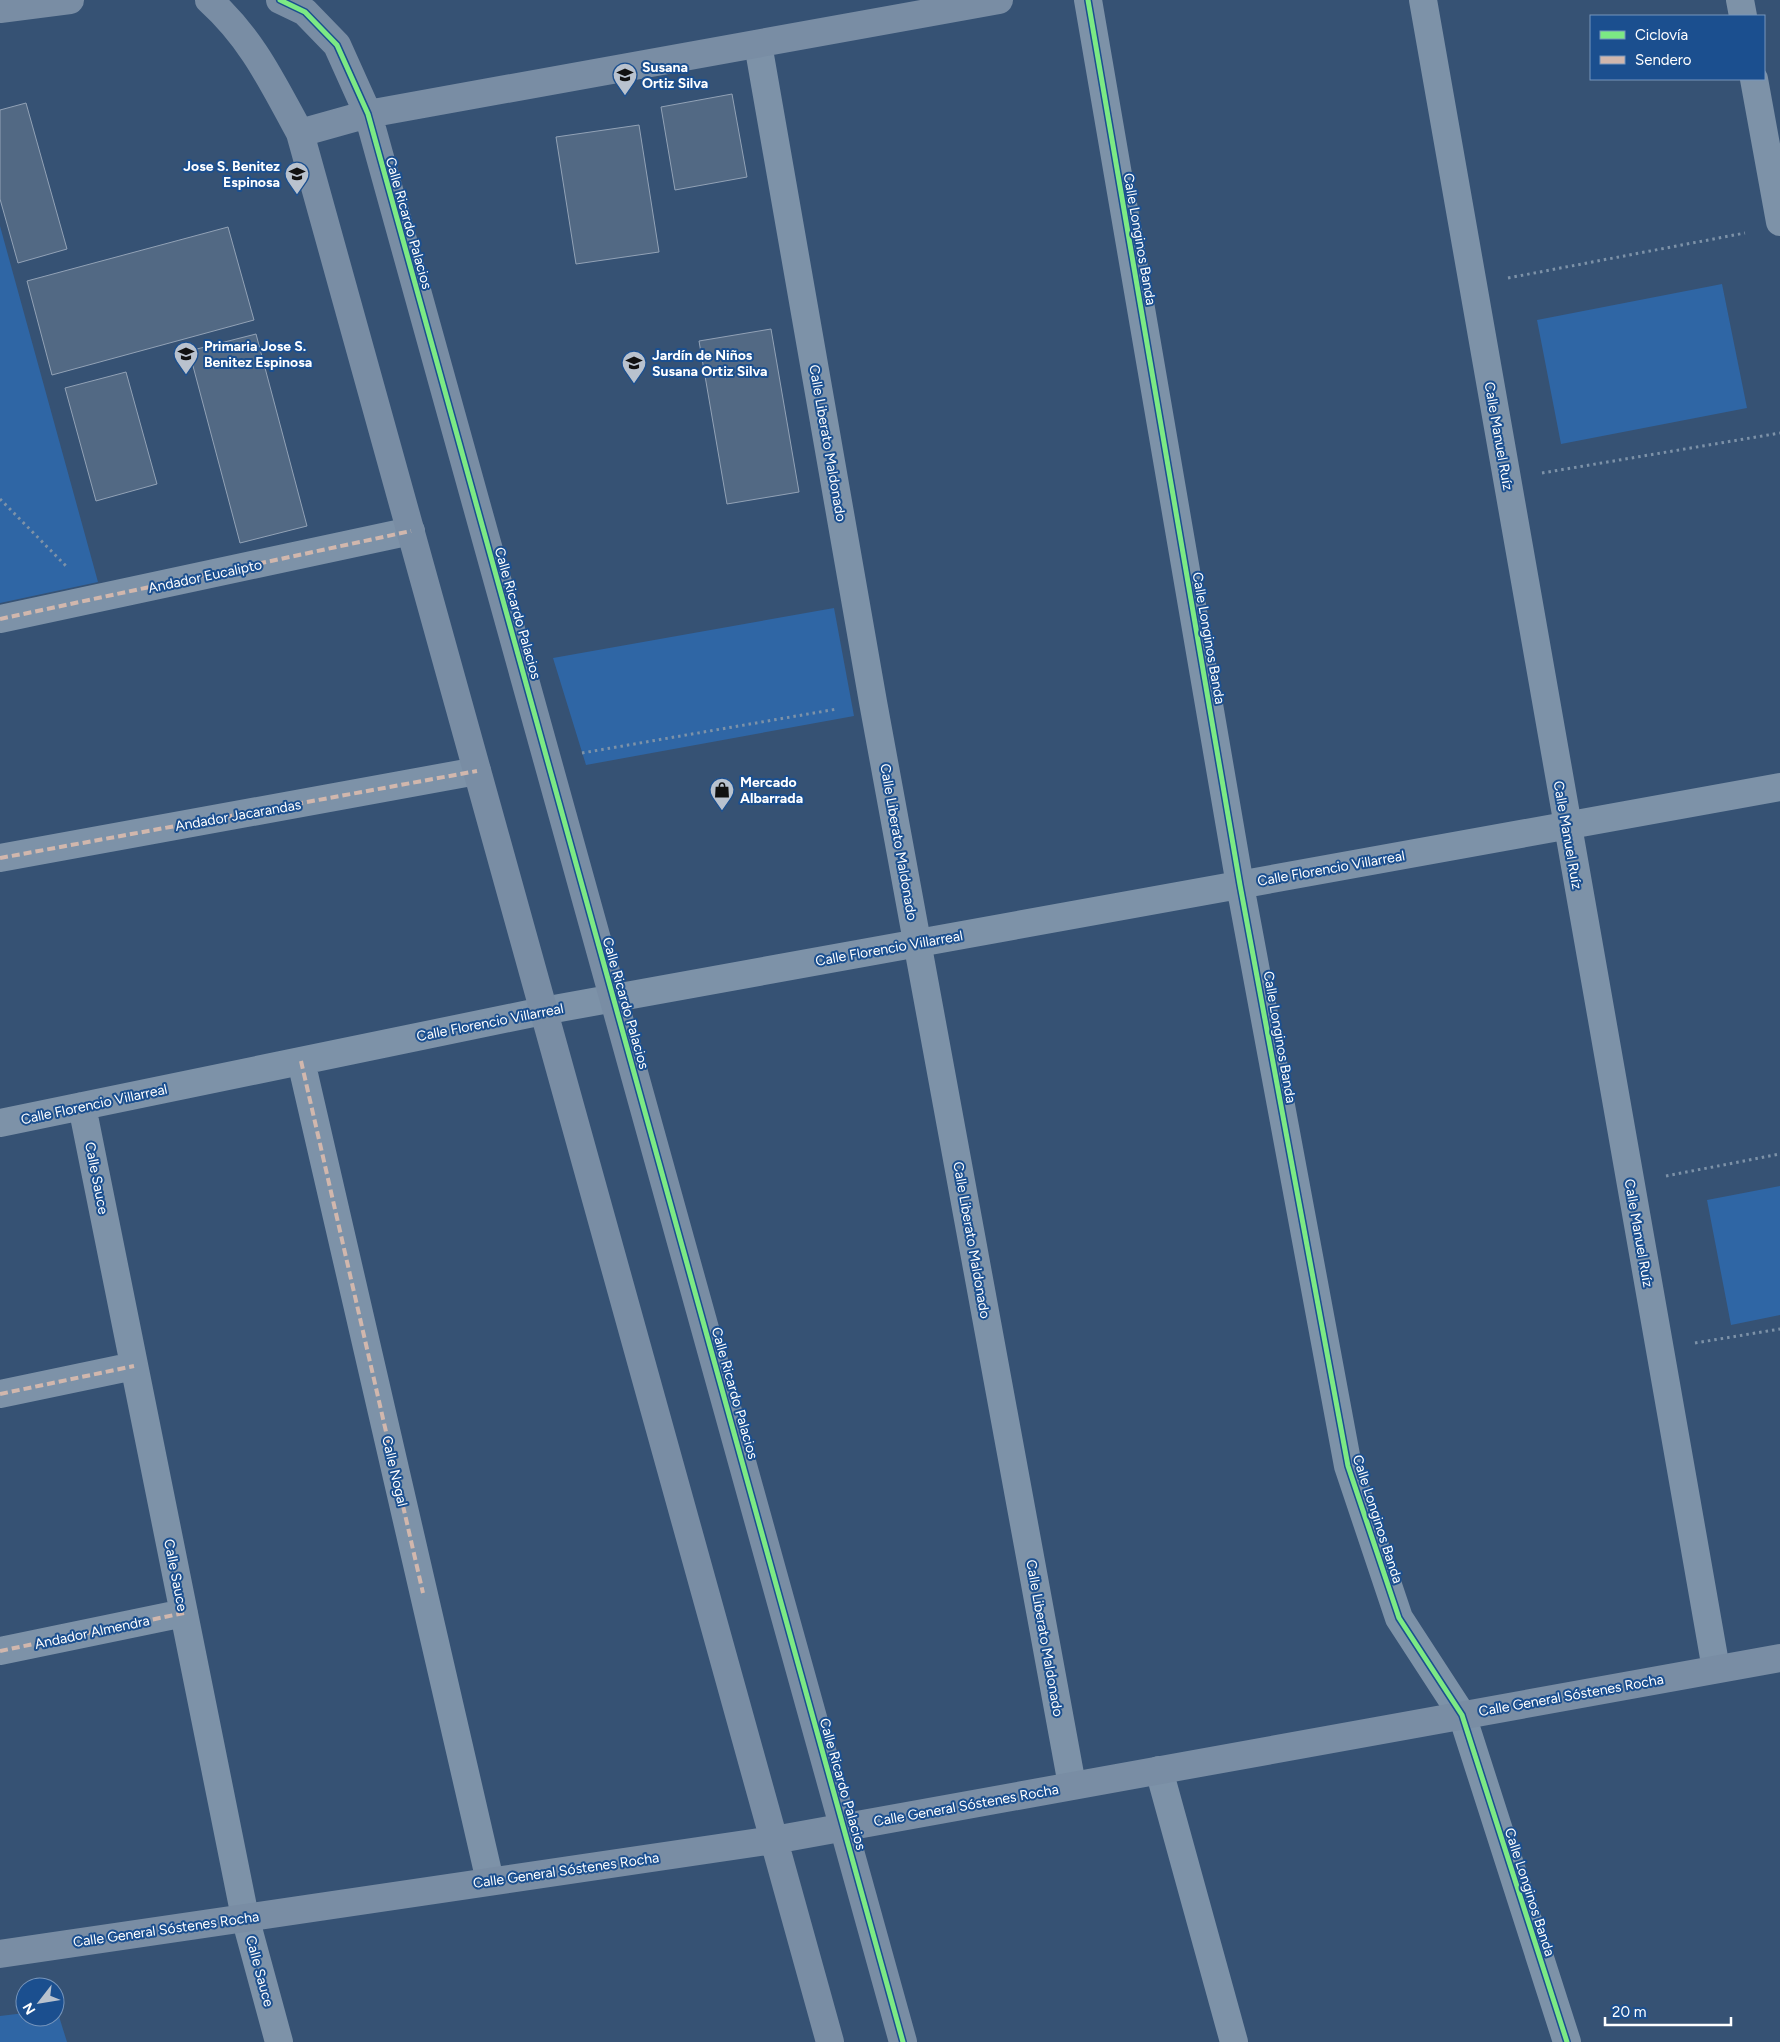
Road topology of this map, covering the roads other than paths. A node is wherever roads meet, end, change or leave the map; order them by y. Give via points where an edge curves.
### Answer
1 (70, 0) edge
2 (209, 0) edge
3 (280, 0) edge
4 (999, 0) edge
5 (1088, 0) edge
6 (1423, 0) edge
7 (1740, 0) edge
8 (0, 9) edge
9 (1743, 15) edge
10 (758, 44) junction
11 (1754, 80) edge
12 (368, 114) junction
13 (300, 134) junction
14 (1780, 222) edge
15 (410, 531) junction
16 (0, 620) edge
17 (477, 771) junction
18 (1780, 787) edge
19 (1567, 825) junction
20 (0, 858) edge
21 (1240, 885) junction
22 (917, 943) junction
23 (613, 998) junction
24 (543, 1011) junction
25 (301, 1061) junction
26 (82, 1106) junction
27 (0, 1123) edge
28 (134, 1366) junction
29 (0, 1394) edge
30 (184, 1613) junction
31 (0, 1651) edge
32 (1780, 1658) edge
33 (1716, 1669) junction
34 (1462, 1715) junction
35 (1159, 1770) junction
36 (1072, 1785) junction
37 (844, 1827) junction
38 (774, 1840) junction
39 (490, 1881) junction
40 (245, 1918) junction
41 (0, 1954) edge
42 (279, 2042) edge
43 (830, 2042) edge
44 (903, 2042) edge
45 (1234, 2042) edge
46 (1567, 2042) edge

1 - 8 street
2 - 13 street via 233,22 256,53
3 - 12 street, Calle Ricardo Palacios via 305,12 337,45
4 - 10 street
5 - 21 street, Calle Longinos Banda
6 - 19 street, Calle Manuel Ruíz
7 - 9 street
10 - 12 street
10 - 22 street, Calle Liberato Maldonado
11 - 14 street
12 - 13 street
12 - 23 street, Calle Ricardo Palacios
13 - 15 street
15 - 16 street, Andador Eucalipto
15 - 17 street
17 - 20 street, Andador Jacarandas
17 - 24 street
18 - 19 street, Calle Florencio Villarreal
19 - 21 street, Calle Florencio Villarreal
19 - 33 street, Calle Manuel Ruíz
21 - 22 street, Calle Florencio Villarreal
21 - 34 street, Calle Longinos Banda via 1348,1466 1399,1618
22 - 23 street, Calle Florencio Villarreal
22 - 36 street, Calle Liberato Maldonado
23 - 24 street, Calle Florencio Villarreal
23 - 37 street, Calle Ricardo Palacios
24 - 25 street, Calle Florencio Villarreal
24 - 38 street
25 - 26 street, Calle Florencio Villarreal
25 - 39 street, Calle Nogal
26 - 27 street, Calle Florencio Villarreal
26 - 28 street, Calle Sauce
28 - 29 street
28 - 30 street, Calle Sauce
30 - 31 street, Andador Almendra
30 - 40 street, Calle Sauce
32 - 33 street, Calle General Sóstenes Rocha
33 - 34 street, Calle General Sóstenes Rocha
34 - 35 street, Calle General Sóstenes Rocha
34 - 46 street, Calle Longinos Banda
35 - 36 street, Calle General Sóstenes Rocha
35 - 45 street
36 - 37 street, Calle General Sóstenes Rocha
37 - 38 street, Calle General Sóstenes Rocha
37 - 44 street, Calle Ricardo Palacios
38 - 39 street, Calle General Sóstenes Rocha
38 - 43 street
39 - 40 street, Calle General Sóstenes Rocha
40 - 41 street, Calle General Sóstenes Rocha
40 - 42 street, Calle Sauce

